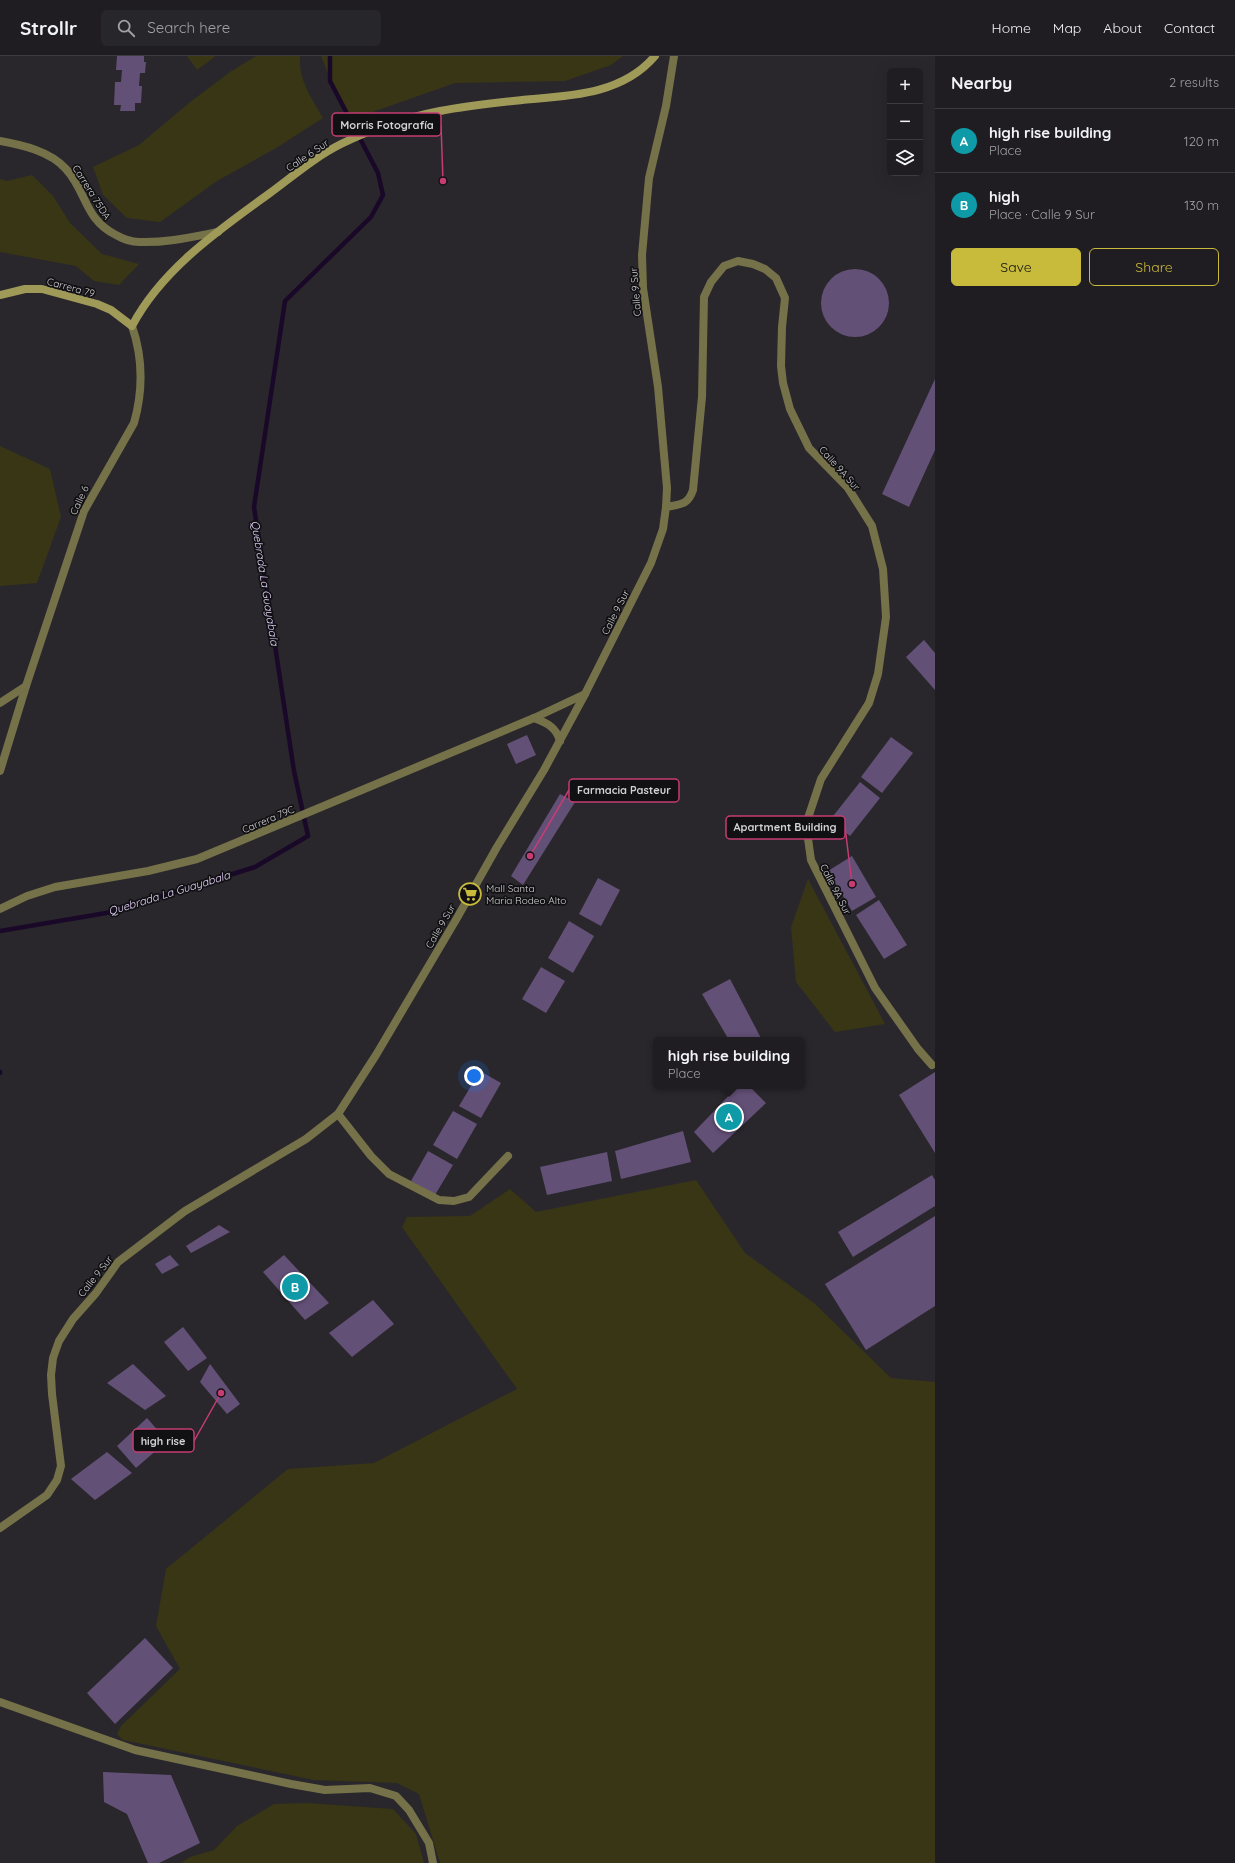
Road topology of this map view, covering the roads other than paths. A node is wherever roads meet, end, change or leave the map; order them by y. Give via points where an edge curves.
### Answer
1 (655, 56) edge
2 (674, 56) edge
3 (0, 141) edge
4 (218, 232) junction
5 (0, 295) edge
6 (132, 326) junction
7 (666, 507) junction
8 (26, 686) junction
9 (586, 694) junction
10 (0, 703) edge
11 (534, 718) junction
12 (560, 741) junction
13 (0, 771) edge
14 (0, 909) edge
15 (932, 1065) dead end
16 (338, 1114) junction
17 (508, 1156) dead end
18 (0, 1528) edge
19 (0, 1702) edge
20 (433, 1863) edge

1 - 4 main road, Calle 6 Sur via 629,77 595,91 572,96 439,111 368,132 323,154
2 - 7 street, Calle 9 Sur via 666,106 649,178 642,255 643,288 658,387 666,466
3 - 4 street, Carrera 75DA via 19,144 58,162 73,177 95,219 103,228 120,238 138,242 161,242
4 - 6 main road, Calle 6 Sur via 184,261 149,297
5 - 6 main road, Carrera 79 via 25,289 42,290 97,304 111,310
6 - 8 street, Calle 6 via 141,364 140,390 134,424 84,511
7 - 9 street, Calle 9 Sur via 663,529 652,563
7 - 15 street, Calle 9A Sur via 686,503 694,490 702,397 703,307 707,290 718,271 728,263 738,261 753,264 776,278 786,298 781,366 790,409 809,448 848,488 872,526 883,569 886,617 878,674 869,703 821,779 806,824 811,860 875,988
8 - 10 street
8 - 13 street, Calle 6
9 - 11 street, Carrera 79C
9 - 12 street, Calle 9 Sur
11 - 12 street via 554,728
11 - 14 street, Carrera 79C via 197,859 55,888 27,896
12 - 16 street, Calle 9 Sur via 376,1055
16 - 17 street via 371,1156 389,1174 439,1200 454,1201 469,1197
16 - 18 street, Calle 9 Sur via 306,1139 185,1211 118,1262 73,1319 59,1341 53,1358 52,1394 61,1466 58,1480 46,1495
19 - 20 street via 135,1750 291,1784 326,1790 370,1788 396,1796 409,1810 429,1843

